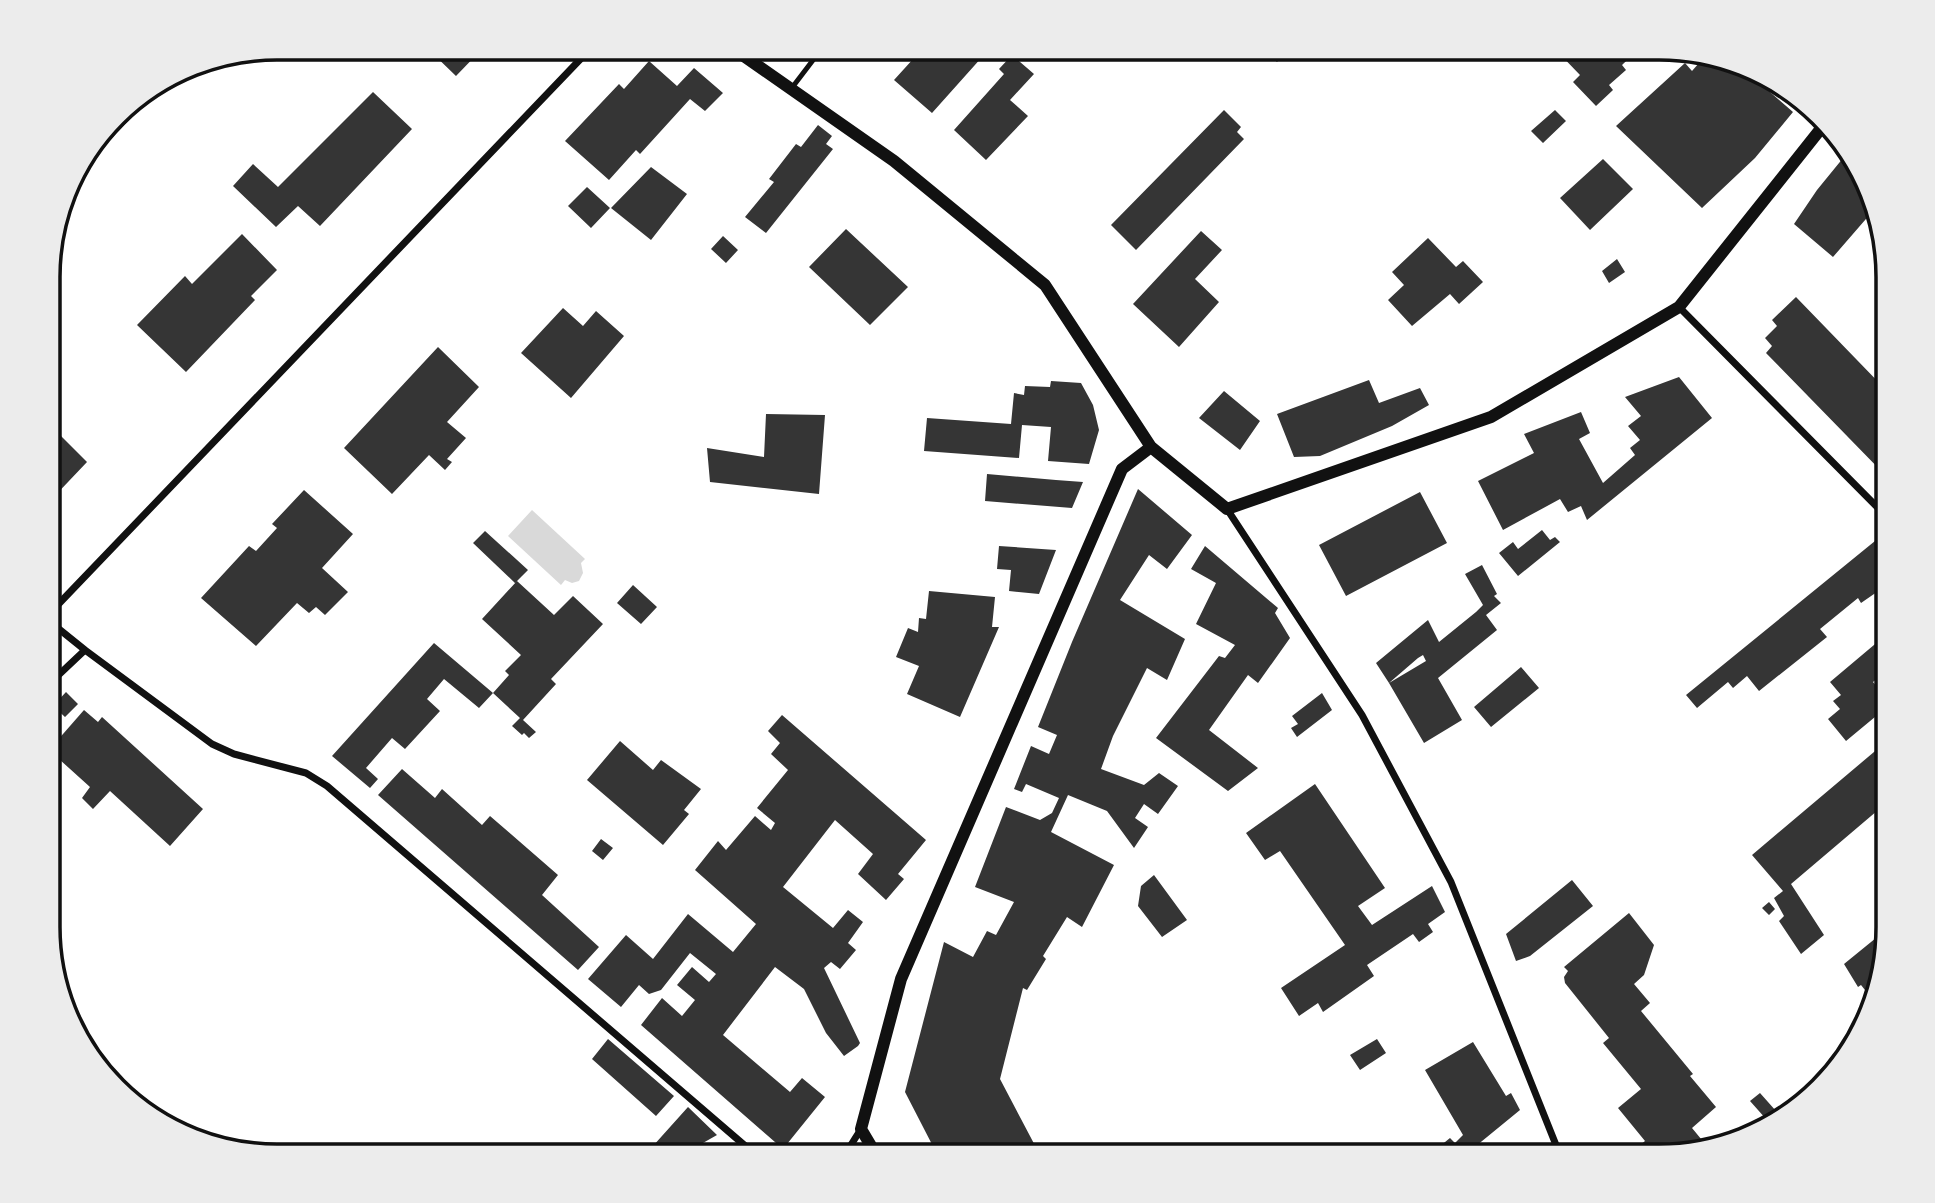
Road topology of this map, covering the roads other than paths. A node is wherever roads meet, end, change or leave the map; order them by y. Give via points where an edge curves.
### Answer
1 (580, 60) edge
2 (750, 60) edge
3 (813, 60) edge
4 (791, 89) junction
5 (1819, 130) edge
6 (1679, 307) junction
7 (1151, 447) junction
8 (1875, 505) edge
9 (1227, 509) junction
10 (60, 603) edge
11 (60, 630) edge
12 (85, 650) junction
13 (60, 674) edge
14 (861, 1129) junction
15 (1555, 1143) edge
16 (743, 1144) edge
17 (852, 1144) edge
18 (870, 1144) edge

1 - 10 street
2 - 4 street
3 - 4 lane
4 - 7 street via 894,161 1045,285
5 - 6 street
6 - 8 street
6 - 9 street via 1491,417
7 - 9 street
7 - 14 street via 1122,469 901,979
9 - 15 street via 1362,715 1451,882
11 - 12 street
12 - 13 street
12 - 16 street via 212,744 306,773 327,786
14 - 17 street
14 - 18 street

